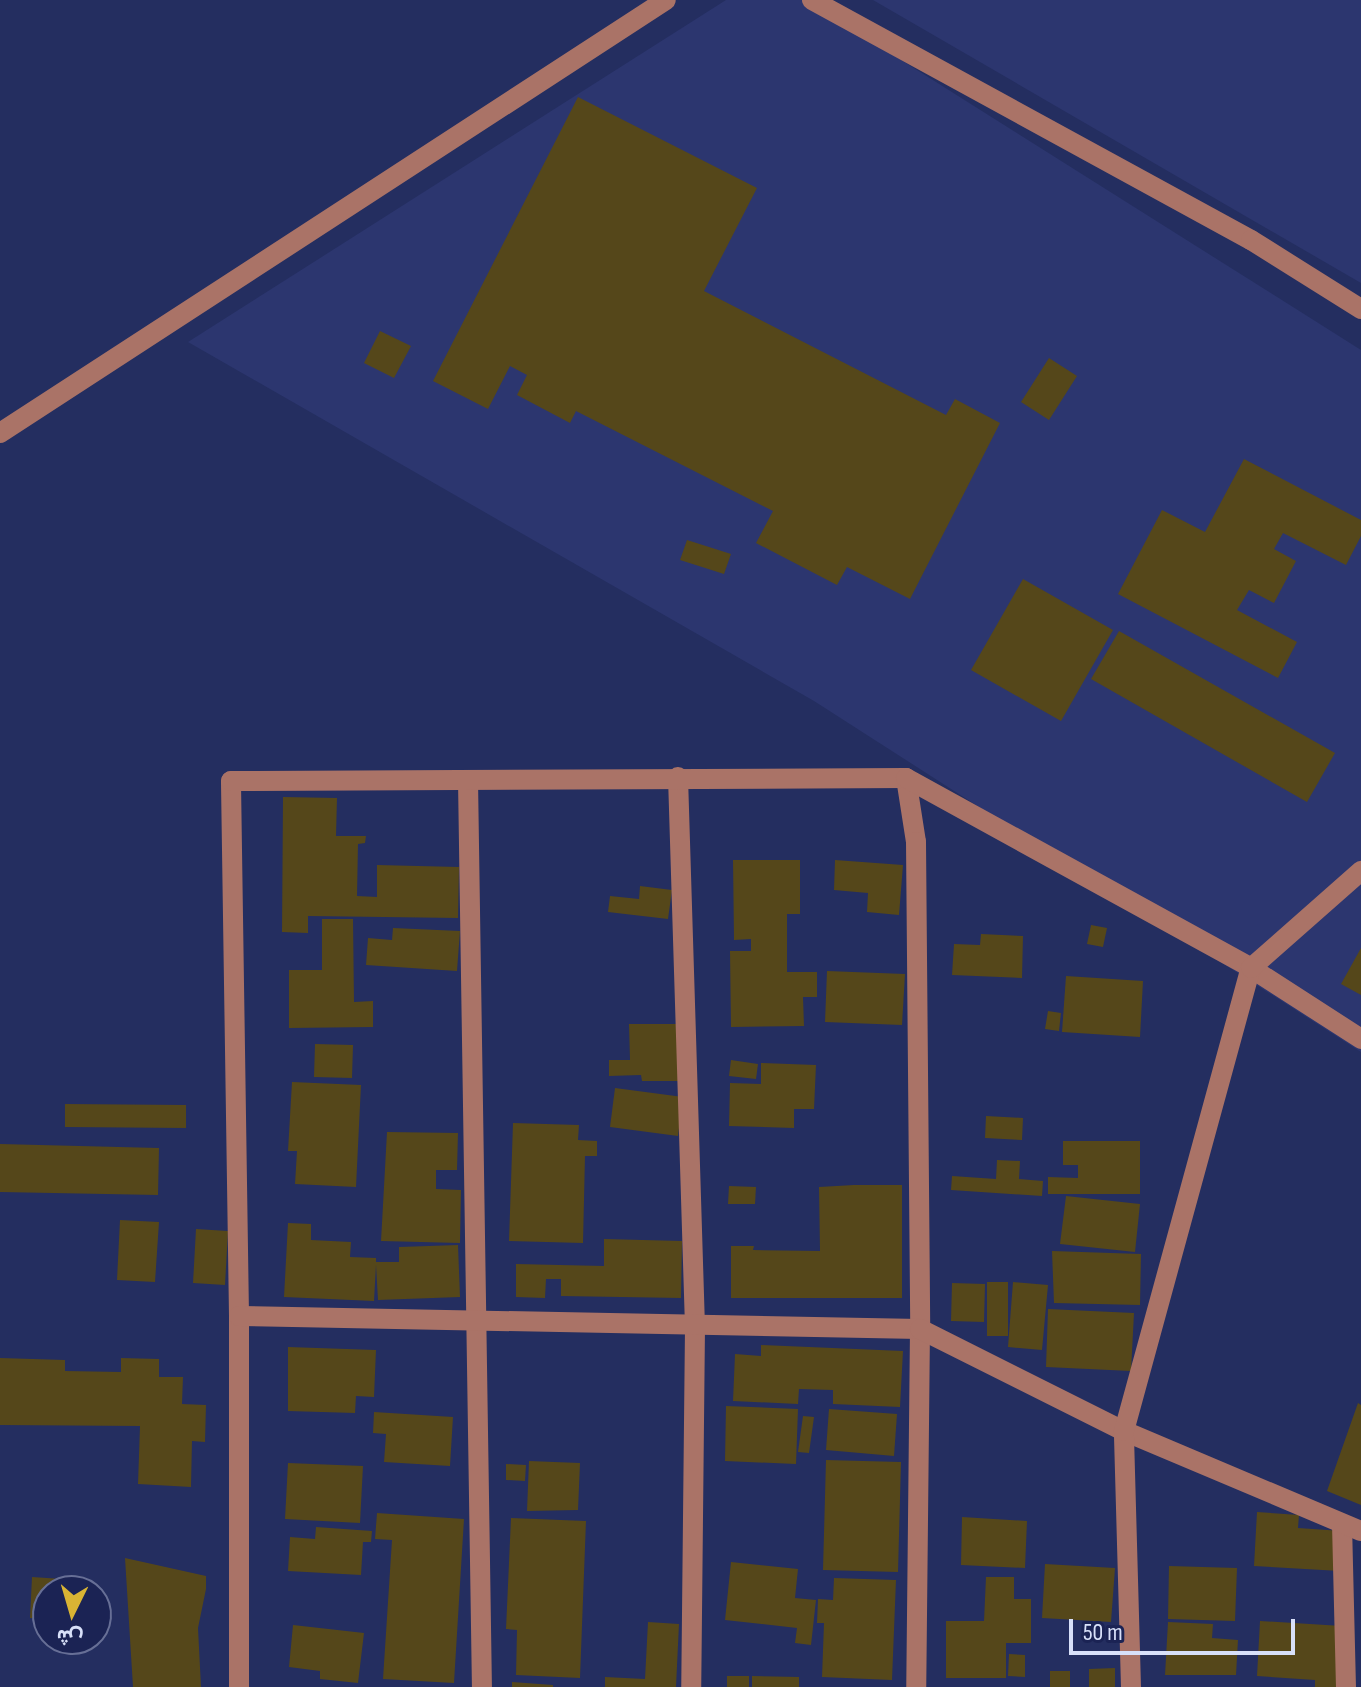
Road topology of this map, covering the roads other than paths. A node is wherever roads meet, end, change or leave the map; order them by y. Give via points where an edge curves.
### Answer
1 (666, 0) edge
2 (812, 0) edge
3 (1361, 309) edge
4 (0, 433) edge
5 (678, 777) junction
6 (906, 778) junction
7 (468, 780) junction
8 (1361, 871) edge
9 (1251, 968) junction
10 (1361, 1039) edge
11 (239, 1316) junction
12 (479, 1323) junction
13 (695, 1327) junction
14 (920, 1329) junction
15 (1124, 1431) junction
16 (1352, 1527) edge
17 (239, 1687) edge
18 (482, 1687) edge
19 (691, 1687) edge
20 (916, 1687) edge
21 (1131, 1687) edge
22 (1346, 1687) edge

1 - 4 street
2 - 3 street via 1251,240
5 - 6 street
5 - 7 street
5 - 13 street
6 - 9 street
6 - 14 street via 916,842
7 - 11 street via 231,781
7 - 12 street
8 - 9 street
9 - 10 street
9 - 15 street
11 - 12 street
11 - 17 street
12 - 13 street
12 - 18 street
13 - 14 street
13 - 19 street
14 - 15 street
14 - 20 street
15 - 16 street
15 - 21 street
16 - 22 street

